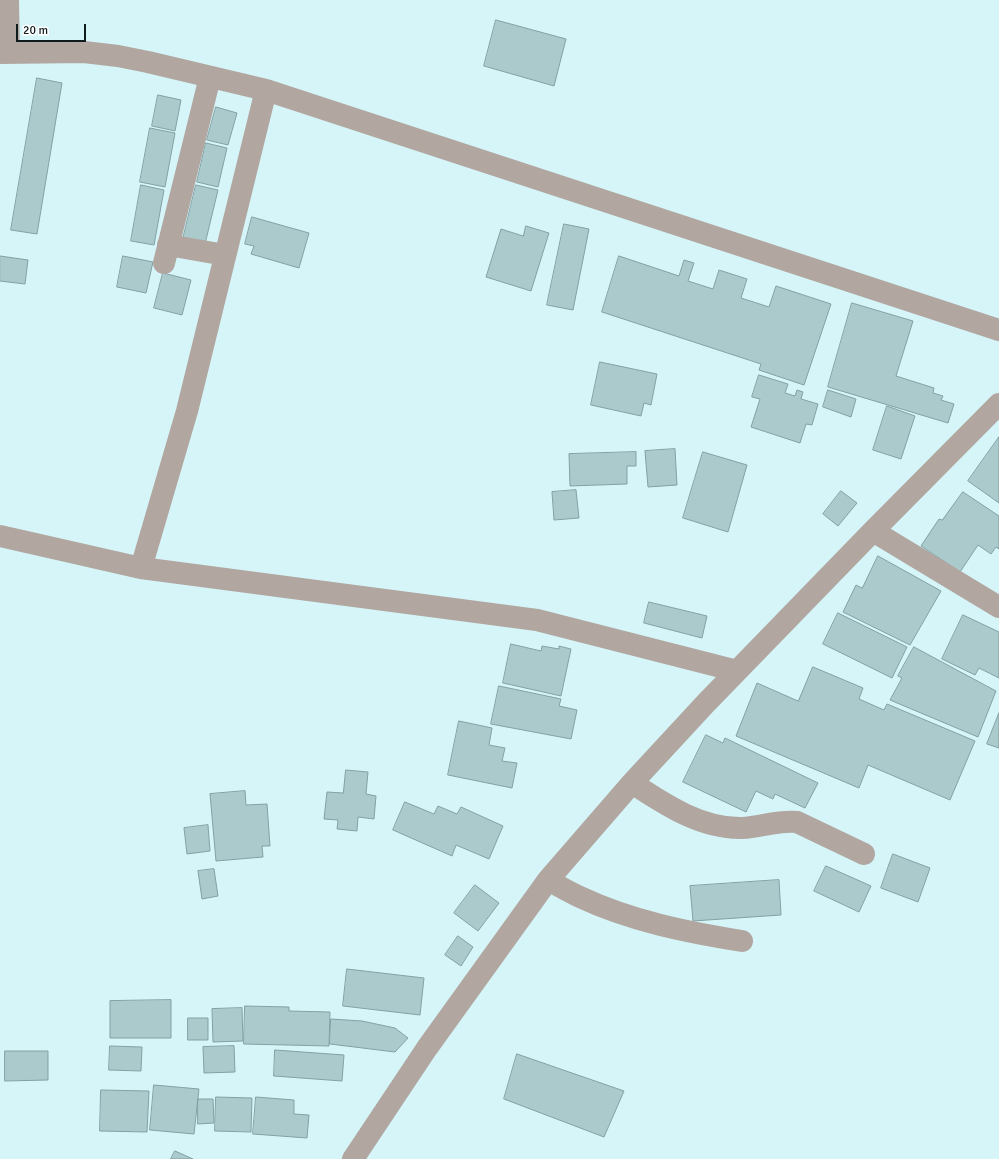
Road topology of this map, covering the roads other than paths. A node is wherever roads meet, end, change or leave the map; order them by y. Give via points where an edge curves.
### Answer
1 (8, 0) edge
2 (5, 53) edge
3 (210, 77) junction
4 (266, 90) junction
5 (225, 255) junction
6 (999, 330) edge
7 (999, 404) edge
8 (873, 531) junction
9 (0, 536) edge
10 (141, 568) junction
11 (999, 607) edge
12 (737, 671) junction
13 (632, 783) junction
14 (864, 854) dead end
15 (548, 880) junction
16 (742, 941) dead end
17 (353, 1159) edge

1 - 2 street
2 - 3 street via 84,52 118,56
3 - 4 street
3 - 5 street via 166,254
4 - 5 street
4 - 6 street
5 - 10 street via 187,411
7 - 8 street
8 - 11 street
8 - 12 street
9 - 10 street
10 - 12 street via 537,620
12 - 13 street
13 - 14 street via 668,806 700,820 741,828 797,822
13 - 15 street
15 - 16 street via 579,897 626,915 674,928
15 - 17 street via 426,1048

